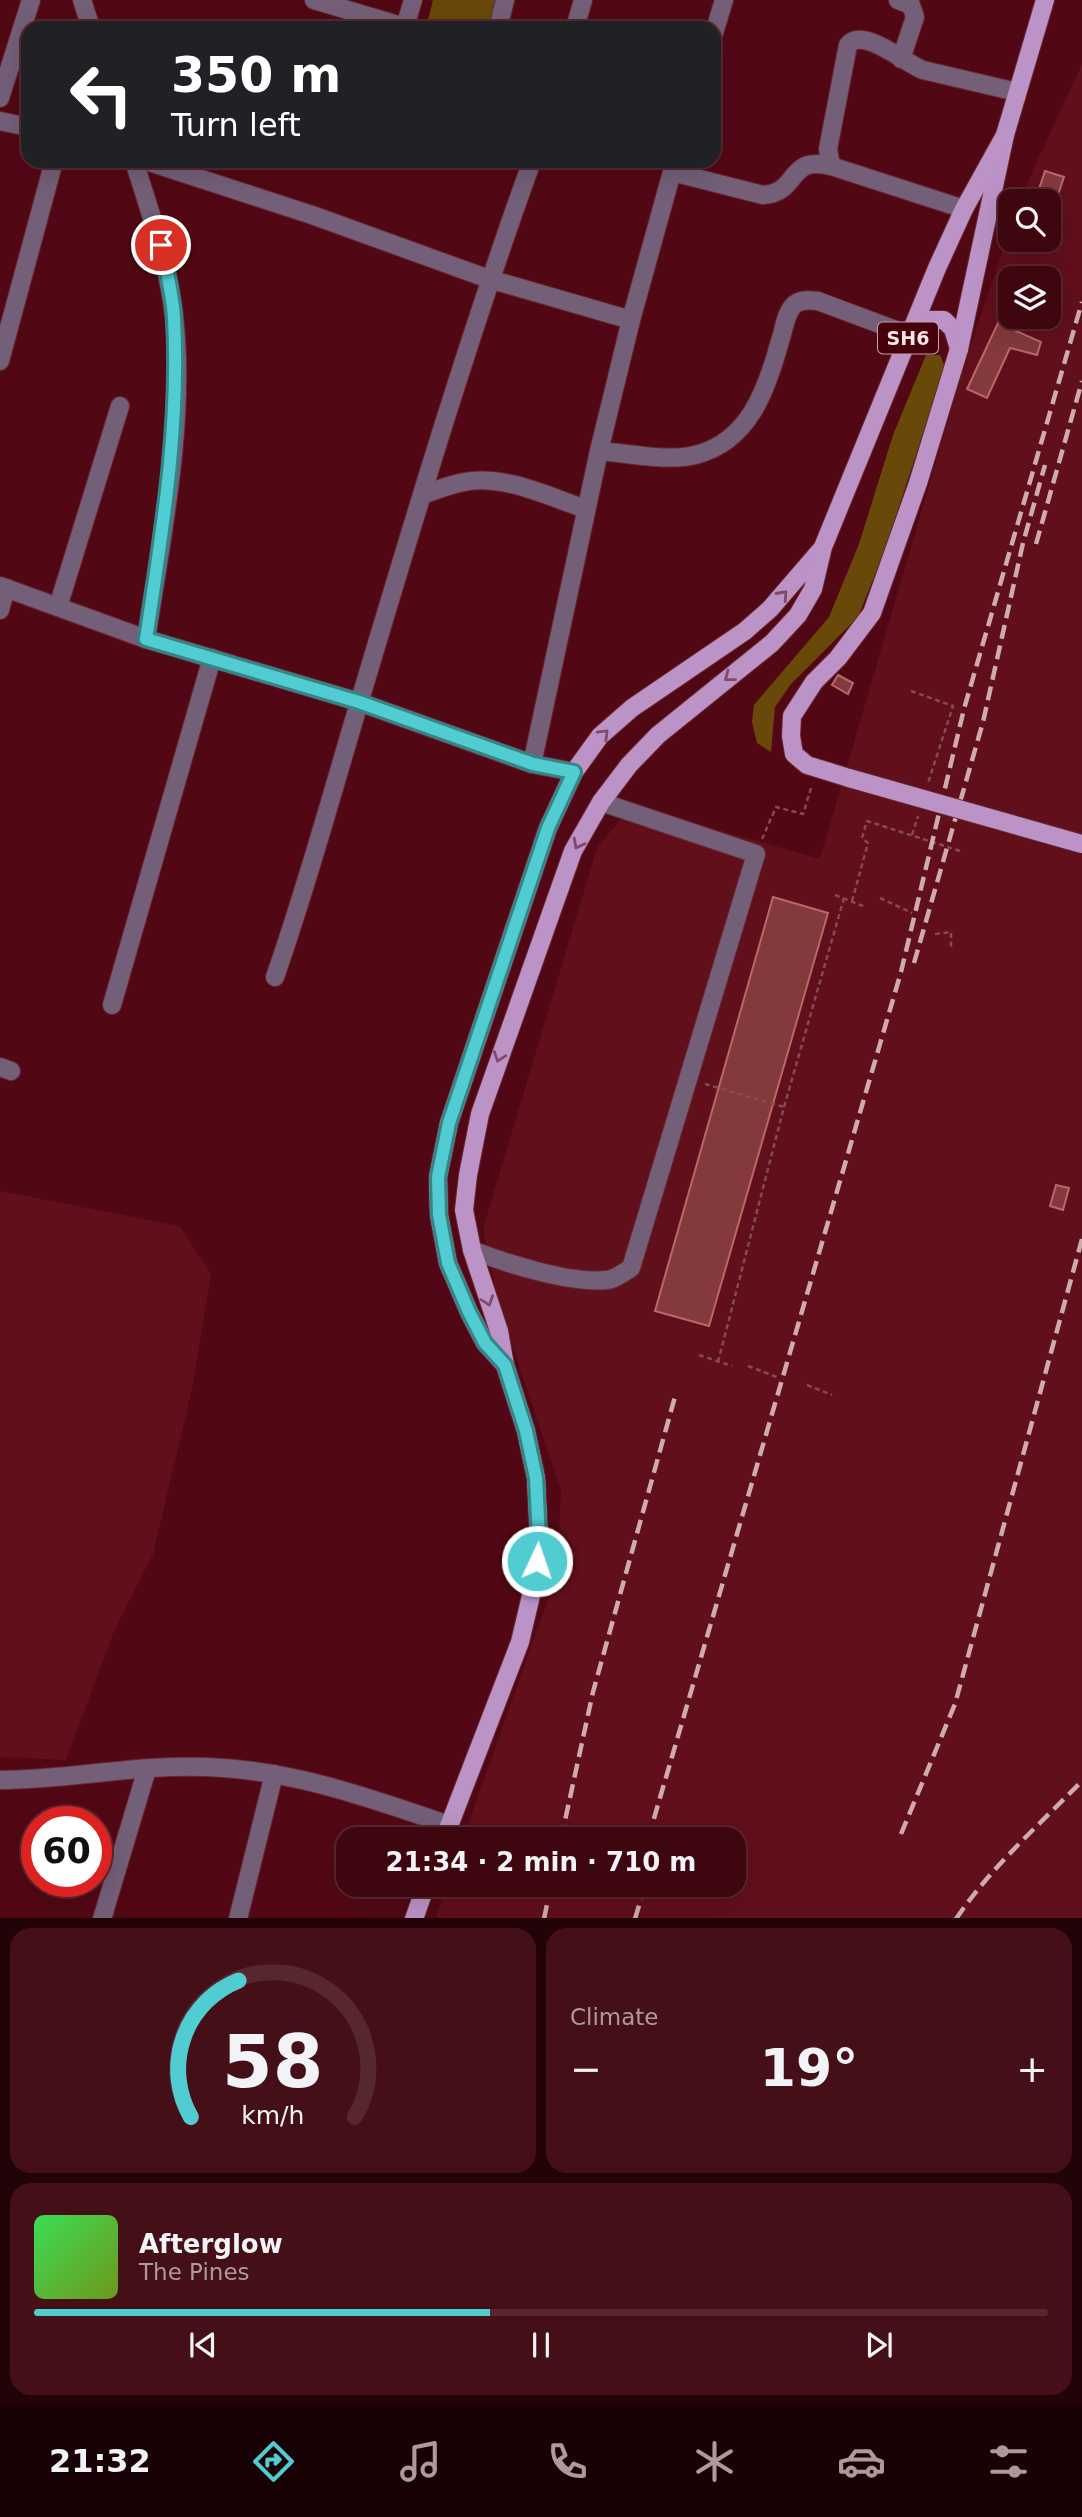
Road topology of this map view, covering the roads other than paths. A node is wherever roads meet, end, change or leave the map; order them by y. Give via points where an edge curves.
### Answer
1 (31, 0) edge
2 (82, 0) edge
3 (314, 0) edge
4 (413, 0) edge
5 (505, 0) edge
6 (583, 0) edge
7 (724, 0) edge
8 (898, 0) edge
9 (1045, 0) edge
10 (334, 3) edge
11 (24, 21) edge
12 (89, 21) edge
13 (388, 21) edge
14 (408, 21) edge
15 (500, 21) edge
16 (577, 21) edge
17 (718, 21) edge
18 (21, 32) edge
19 (901, 59) junction
20 (1017, 92) junction
21 (0, 98) edge
22 (0, 121) edge
23 (21, 126) edge
24 (1005, 135) junction
25 (831, 166) junction
26 (52, 168) edge
27 (136, 168) edge
28 (168, 168) edge
29 (529, 168) edge
30 (673, 168) edge
31 (680, 168) edge
32 (964, 209) junction
33 (489, 279) junction
34 (631, 320) junction
35 (911, 331) junction
36 (959, 349) junction
37 (0, 361) edge
38 (120, 406) dead end
39 (599, 451) junction
40 (422, 495) junction
41 (586, 509) junction
42 (823, 547) junction
43 (3, 587) edge
44 (58, 607) junction
45 (0, 610) edge
46 (146, 639) junction
47 (212, 658) junction
48 (359, 702) junction
49 (533, 764) junction
50 (574, 772) junction
51 (601, 802) junction
52 (1082, 844) edge
53 (275, 977) dead end
54 (111, 1005) dead end
55 (472, 1250) junction
56 (505, 1365) junction
57 (147, 1769) junction
58 (274, 1774) junction
59 (0, 1780) edge
60 (435, 1827) edge
61 (449, 1827) edge
62 (422, 1897) edge
63 (102, 1918) edge
64 (238, 1918) edge
65 (414, 1918) edge

1 - 11 street
2 - 12 street
3 - 10 street
4 - 14 street
5 - 15 street
6 - 16 street
7 - 17 street
8 - 19 street via 911,5 915,17
9 - 20 main road, SH6
10 - 13 street
18 - 21 street
19 - 20 street via 923,70
19 - 25 street via 887,48 858,39 848,45 828,149
20 - 24 main road, SH6
22 - 23 street
24 - 32 main road, SH6
24 - 36 main road
25 - 31 street via 806,164 783,190 764,195
25 - 32 street
26 - 37 street
27 - 46 street via 168,281 174,316 176,394 168,492
28 - 33 street
29 - 33 street
30 - 34 street
32 - 35 main road, SH6
33 - 34 street
33 - 40 street
34 - 39 street
35 - 36 main road via 930,320 944,320 953,329
35 - 39 street via 818,301 794,304 771,373 740,431 718,447 694,456
35 - 42 main road, SH6
36 - 52 main road, bridge via 872,613 792,716 794,754 807,765
38 - 44 street
39 - 41 street
40 - 41 street via 485,480
40 - 48 street
41 - 49 street
50 -> 42 main road, SH6 via 600,736 632,708 770,609
42 -> 51 main road, SH6 via 813,589 798,615 772,643 658,735
43 - 44 street
43 - 45 street
44 - 46 street
46 - 47 street
47 - 48 street
47 - 54 street
48 - 49 street
48 - 53 street via 303,898
49 - 50 street
50 - 56 main road, SH6 via 544,841 449,1123 438,1177 448,1263 485,1343
51 -> 55 main road, SH6 via 573,851 480,1114 464,1210
51 - 55 street via 756,854 631,1268 608,1280 569,1277 507,1264
55 -> 56 main road, SH6 via 499,1331
56 - 61 main road, SH6 via 536,1478 539,1539 534,1583 520,1642
57 - 58 street via 207,1767
57 - 59 street
57 - 63 street
58 - 60 street via 330,1785
58 - 64 street
62 - 65 main road

